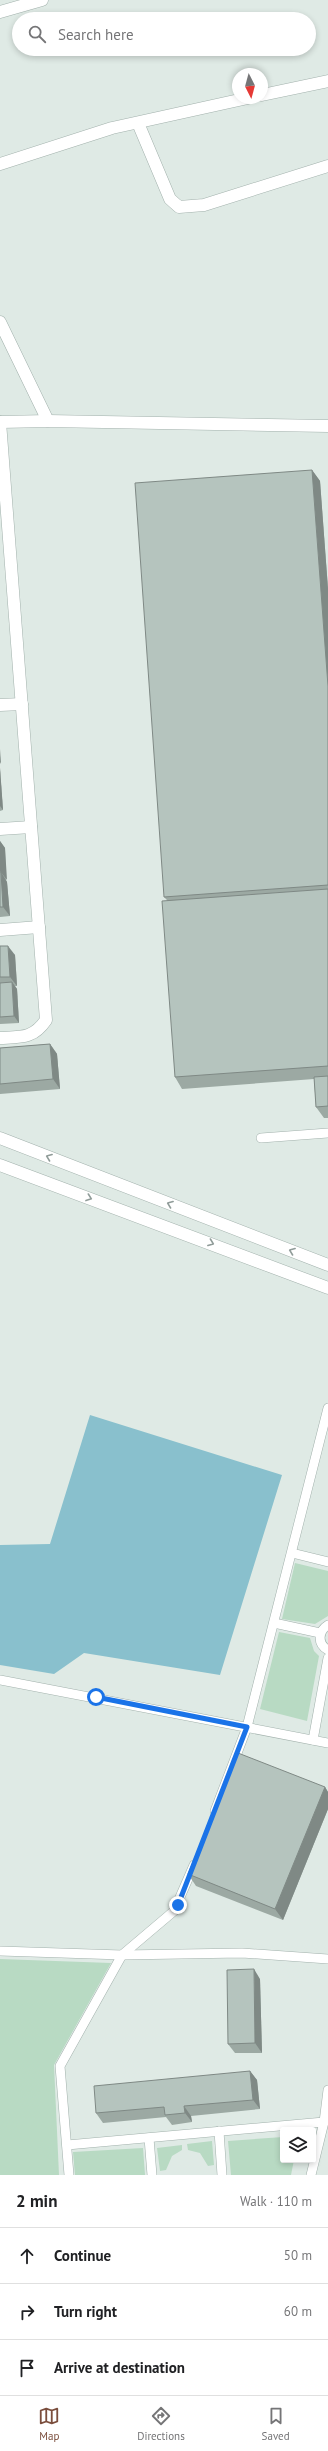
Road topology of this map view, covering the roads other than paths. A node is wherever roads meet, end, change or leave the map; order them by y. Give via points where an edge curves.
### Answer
1 (42, 0) edge
2 (20, 3) edge
3 (0, 12) edge
4 (328, 81) edge
5 (268, 94) edge
6 (232, 102) edge
7 (138, 123) junction
8 (0, 164) edge
9 (328, 166) edge
10 (0, 322) edge
11 (48, 421) junction
12 (0, 422) edge
13 (328, 426) edge
14 (6, 570) edge
15 (22, 704) junction
16 (0, 705) edge
17 (31, 827) junction
18 (0, 829) edge
19 (38, 927) junction
20 (0, 930) edge
21 (0, 1038) edge
22 (328, 1133) edge
23 (0, 1138) edge
24 (261, 1138) dead end
25 (0, 1165) edge
26 (328, 1265) edge
27 (328, 1288) edge
28 (328, 1408) edge
29 (326, 1423) edge
30 (292, 1553) junction
31 (328, 1562) edge
32 (274, 1623) junction
33 (328, 1625) edge
34 (320, 1633) junction
35 (328, 1650) edge
36 (328, 1658) edge
37 (0, 1680) edge
38 (247, 1727) junction
39 (313, 1740) junction
40 (328, 1743) edge
41 (210, 1823) edge
42 (198, 1853) edge
43 (0, 1951) edge
44 (122, 1955) junction
45 (328, 1959) edge
46 (328, 2090) edge
47 (324, 2122) junction
48 (219, 2132) junction
49 (149, 2138) junction
50 (67, 2145) junction
51 (69, 2175) edge
52 (152, 2175) edge
53 (222, 2175) edge
54 (311, 2175) edge

1 - 2 street
2 - 3 street
4 - 5 street
6 - 7 street
7 - 8 street via 112,128
7 - 9 street via 170,199 179,207 204,205
10 - 11 street
11 - 12 street
11 - 13 street
12 - 14 street
14 - 15 street
15 - 16 street
15 - 17 street
17 - 18 street
17 - 19 street
19 - 20 street
19 - 21 street via 46,1020 39,1030 26,1037
22 - 24 lane
26 -> 23 street
25 -> 27 street
28 - 29 lane
29 - 30 lane
30 - 31 lane
30 - 32 lane
32 - 34 lane
32 - 38 lane
33 - 34 lane
34 - 35 lane via 320,1642
36 - 39 lane
37 - 38 lane
38 - 39 lane
38 - 41 lane
39 - 40 lane
42 - 44 lane via 174,1911
43 - 44 lane
44 - 45 lane via 242,1953
44 - 50 lane via 60,2066
46 - 47 lane
47 - 48 lane
47 - 54 lane
48 - 49 lane
48 - 53 lane
49 - 50 lane
49 - 52 lane
50 - 51 lane

